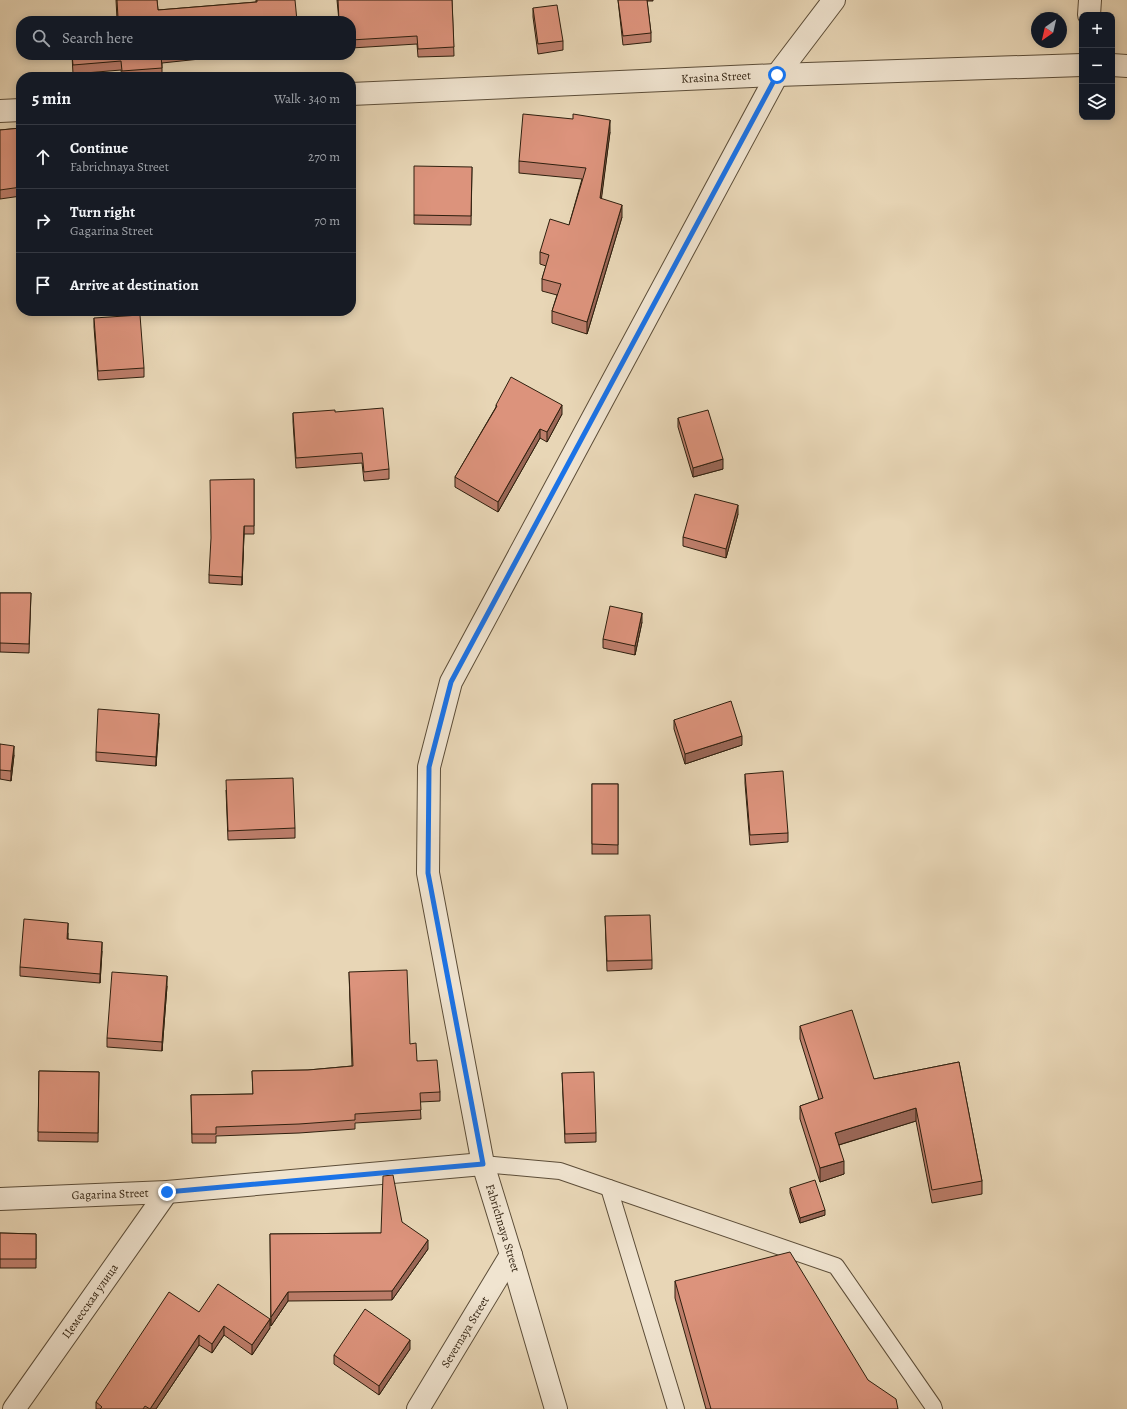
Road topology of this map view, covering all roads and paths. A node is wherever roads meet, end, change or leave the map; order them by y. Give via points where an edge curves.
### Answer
1 (834, 0) edge
2 (1090, 0) edge
3 (1089, 12) edge
4 (1079, 65) edge
5 (1115, 66) edge
6 (1127, 66) edge
7 (777, 75) junction
8 (356, 94) edge
9 (16, 110) edge
10 (0, 111) edge
11 (483, 1164) junction
12 (609, 1188) junction
13 (167, 1192) junction
14 (0, 1199) edge
15 (512, 1254) junction
16 (14, 1409) edge
17 (418, 1409) edge
18 (556, 1409) edge
19 (676, 1409) edge
20 (934, 1409) edge

1 - 7 street, Fabrichnaya Street
2 - 3 street
4 - 7 street, Krasina Street
5 - 6 street
7 - 8 street, Krasina Street
7 - 11 street, Fabrichnaya Street via 451,682 429,767 428,873
9 - 10 street
11 - 12 lane via 560,1171
11 - 13 street, Gagarina Street
11 - 15 street, Fabrichnaya Street
12 - 19 lane
12 - 20 lane via 836,1266
13 - 14 street, Gagarina Street
13 - 16 street, Цемесская улица
15 - 17 street, Severnaya Street
15 - 18 street, Fabrichnaya Street

